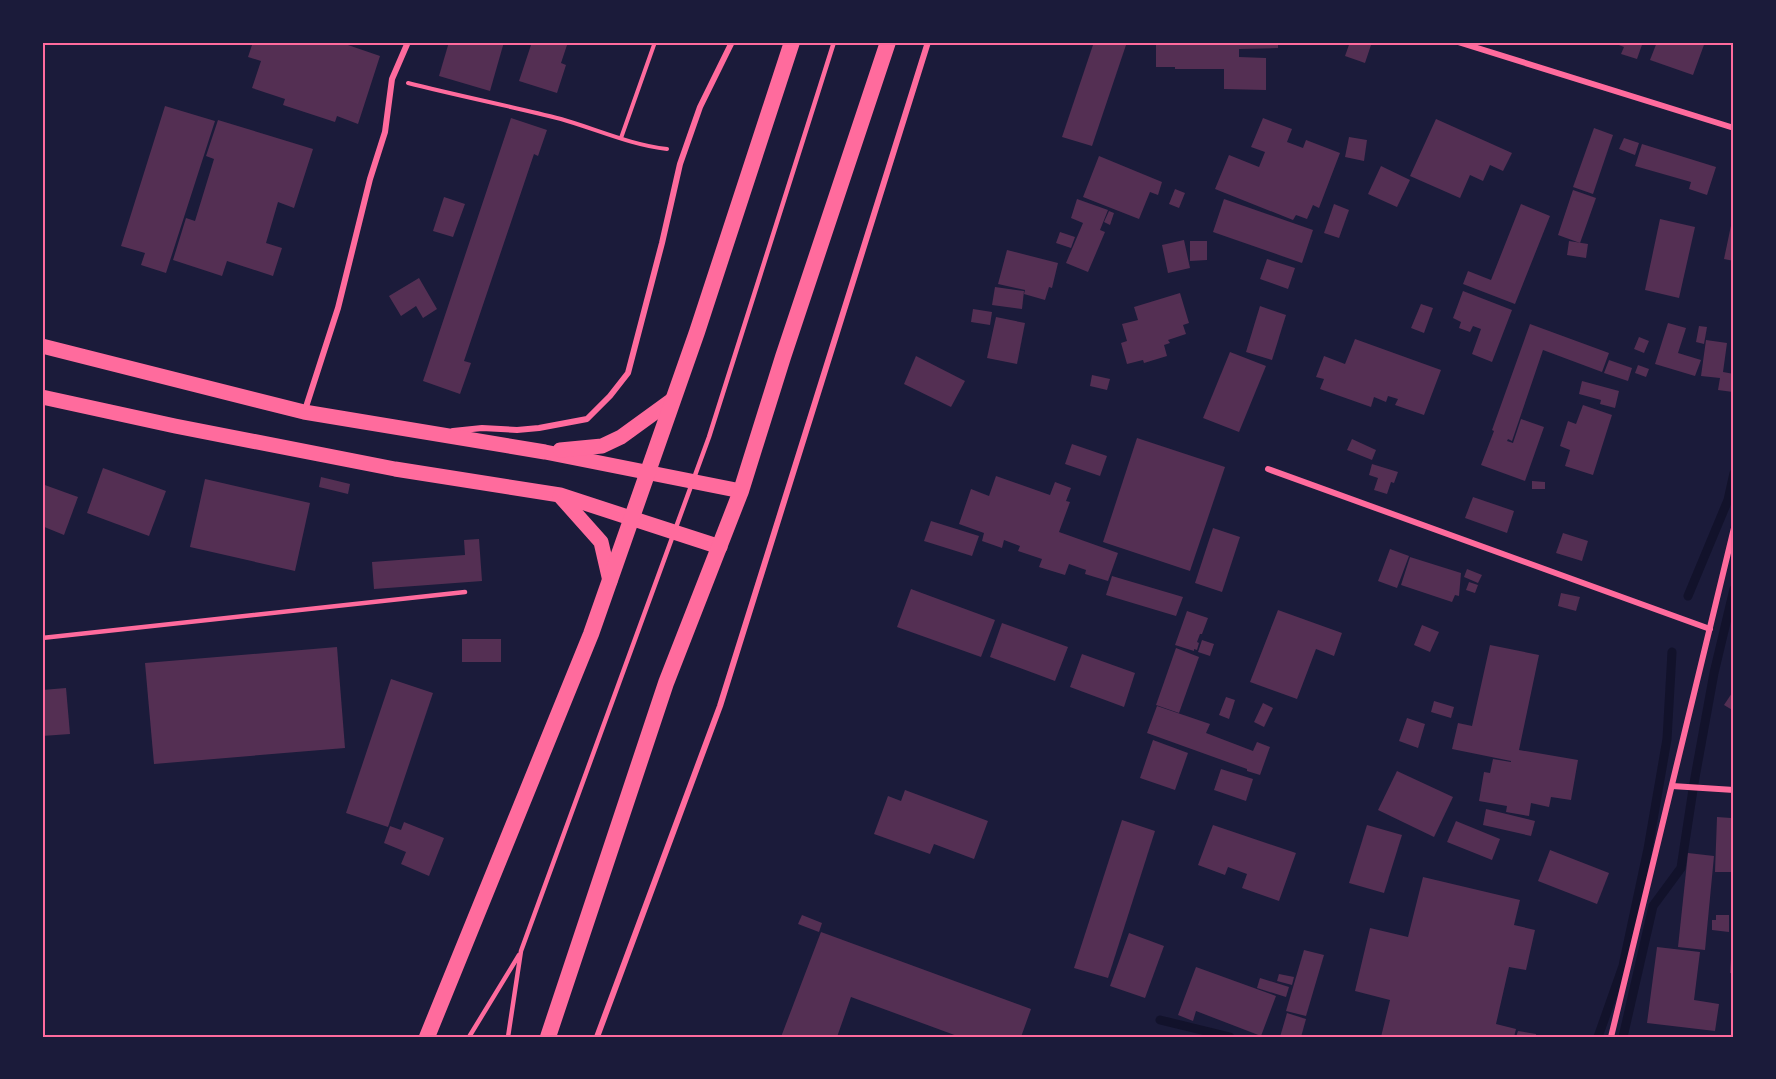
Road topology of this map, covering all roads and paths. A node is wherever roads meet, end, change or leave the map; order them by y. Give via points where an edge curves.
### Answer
1 (408, 42) edge
2 (655, 42) edge
3 (732, 42) edge
4 (792, 42) edge
5 (834, 42) edge
6 (888, 42) edge
7 (928, 42) edge
8 (1458, 42) edge
9 (392, 79) junction
10 (1734, 128) edge
11 (621, 138) junction
12 (685, 151) junction
13 (42, 346) edge
14 (42, 397) edge
15 (672, 400) junction
16 (304, 412) junction
17 (440, 434) junction
18 (545, 452) junction
19 (1268, 469) dead end
20 (648, 472) junction
21 (693, 482) junction
22 (741, 491) junction
23 (560, 495) junction
24 (633, 519) junction
25 (1734, 528) edge
26 (674, 532) junction
27 (720, 547) junction
28 (610, 581) junction
29 (465, 592) dead end
30 (1710, 630) junction
31 (42, 639) edge
32 (1672, 786) junction
33 (1734, 790) edge
34 (521, 951) junction
35 (427, 1037) edge
36 (468, 1037) edge
37 (508, 1037) edge
38 (548, 1037) edge
39 (597, 1037) edge
40 (1611, 1037) edge

1 - 9 street
2 - 11 path
3 - 12 street via 700,107
4 - 15 highway
5 - 21 lane
6 - 22 highway
7 - 39 street via 720,706
8 - 10 street
9 - 11 path via 527,110
9 - 16 street via 385,132 338,308
11 - 12 path via 647,147
12 - 17 street via 628,373 610,396 587,419 539,428 482,428
13 - 16 main road
14 - 23 main road via 395,470
15 - 18 main road via 602,446
15 - 20 highway
16 - 17 main road
17 - 18 main road
18 - 20 main road
19 - 30 street
20 - 21 main road
20 - 24 highway
21 - 22 main road
21 - 26 lane
22 - 27 highway
23 - 24 main road
23 - 28 main road via 601,542
24 - 26 main road
24 - 28 highway
25 - 30 street
26 - 27 main road
26 - 34 lane
27 - 38 highway via 666,682
28 - 35 highway
29 - 31 lane
30 - 32 street
32 - 33 street
32 - 40 street
34 - 36 lane
34 - 37 lane

